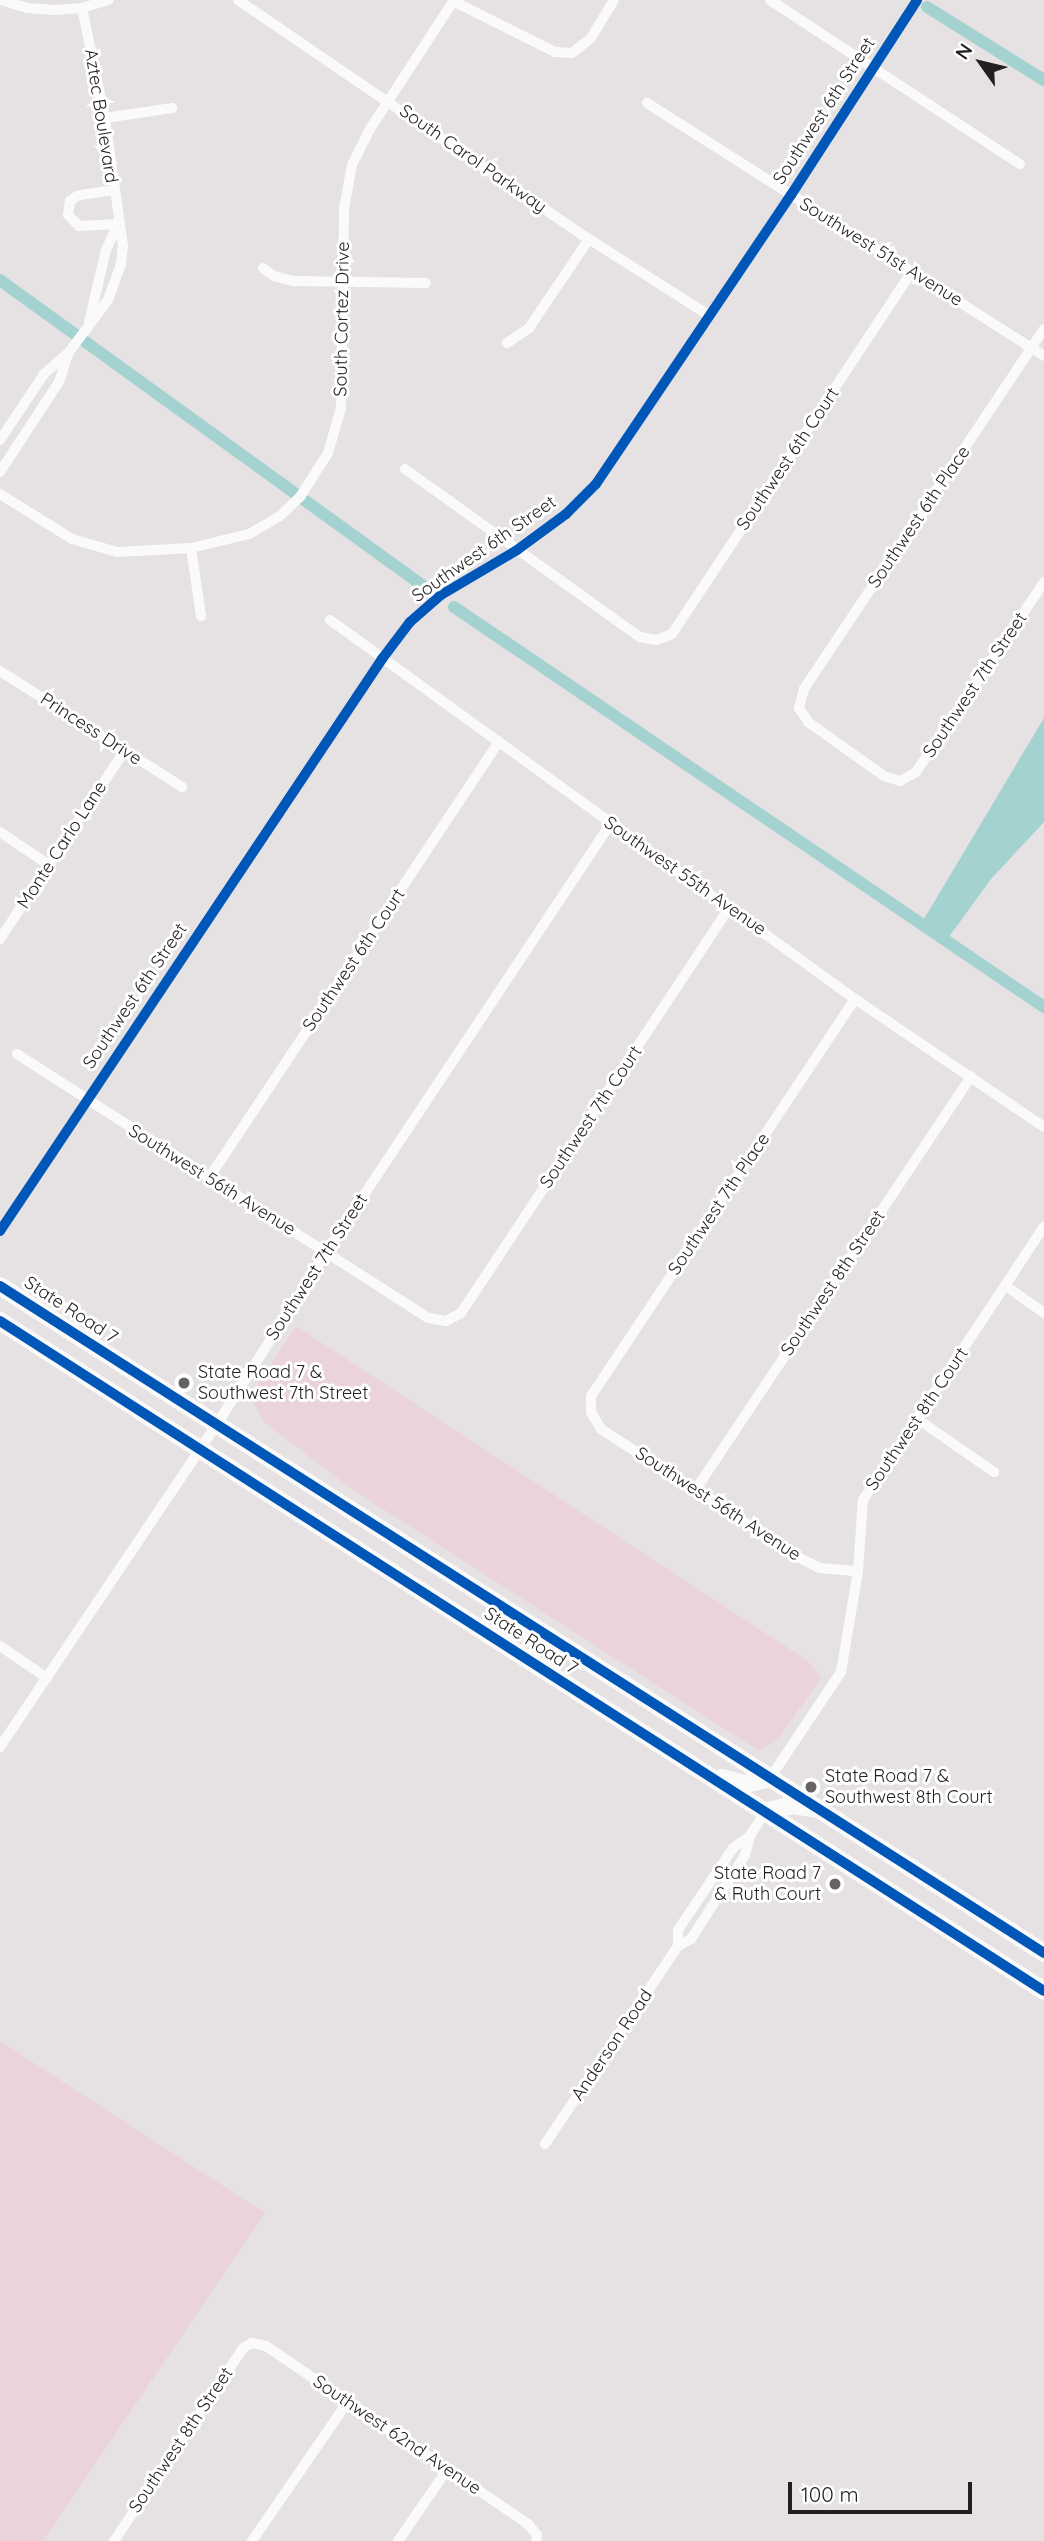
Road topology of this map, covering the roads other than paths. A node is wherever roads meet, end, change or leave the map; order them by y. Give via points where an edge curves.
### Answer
1 (0, 0) edge
2 (109, 0) edge
3 (238, 0) edge
4 (614, 0) edge
5 (770, 0) edge
6 (917, 0) edge
7 (454, 1) edge
8 (82, 8) junction
9 (873, 68) junction
10 (388, 100) junction
11 (647, 103) dead end
12 (172, 108) dead end
13 (104, 118) junction
14 (1020, 164) dead end
15 (113, 190) junction
16 (791, 195) junction
17 (118, 224) junction
18 (589, 239) junction
19 (263, 268) dead end
20 (912, 272) junction
21 (343, 279) junction
22 (426, 283) dead end
23 (710, 316) junction
24 (88, 323) junction
25 (1044, 329) edge
26 (507, 343) dead end
27 (1032, 348) junction
28 (69, 352) junction
29 (1044, 356) edge
30 (0, 440) edge
31 (405, 469) dead end
32 (0, 472) edge
33 (0, 494) edge
34 (191, 548) junction
35 (517, 550) junction
36 (1044, 582) edge
37 (201, 616) dead end
38 (330, 620) dead end
39 (382, 659) junction
40 (0, 671) edge
41 (498, 743) junction
42 (125, 750) junction
43 (900, 781) joint
44 (182, 787) dead end
45 (611, 823) junction
46 (0, 832) edge
47 (49, 865) junction
48 (730, 907) junction
49 (0, 939) edge
50 (855, 999) junction
51 (16, 1054) dead end
52 (971, 1076) junction
53 (86, 1100) junction
54 (1044, 1127) edge
55 (209, 1178) junction
56 (1044, 1227) edge
57 (0, 1231) edge
58 (326, 1252) junction
59 (0, 1286) edge
60 (1006, 1286) junction
61 (1044, 1313) edge
62 (0, 1321) edge
63 (446, 1321) joint
64 (591, 1412) joint
65 (916, 1418) junction
66 (217, 1424) junction
67 (200, 1450) junction
68 (994, 1472) dead end
69 (695, 1489) junction
70 (858, 1571) junction
71 (0, 1646) edge
72 (47, 1678) junction
73 (0, 1746) edge
74 (702, 1772) junction
75 (770, 1778) junction
76 (816, 1808) junction
77 (765, 1812) junction
78 (1044, 1953) edge
79 (989, 1955) junction
80 (1044, 1977) edge
81 (1044, 1991) edge
82 (545, 2144) dead end
83 (252, 2343) joint
84 (347, 2403) junction
85 (447, 2470) junction
86 (536, 2538) edge
87 (114, 2541) edge
88 (252, 2541) edge
89 (398, 2541) edge

1 - 8 street via 27,8
2 - 8 street
3 - 10 street, South Carol Parkway
4 - 7 street via 590,38 572,53 555,52
5 - 9 street
6 - 9 street, Southwest 6th Street
7 - 10 street, South Cortez Drive
8 - 13 street, Aztec Boulevard
9 - 14 street
9 - 16 street, Southwest 6th Street
10 - 18 street, South Carol Parkway
10 - 21 street, South Cortez Drive via 361,144 347,186
11 - 16 street, Southwest 51st Avenue
12 - 13 street
13 - 15 street, Aztec Boulevard
15 - 17 street, Aztec Boulevard
15 - 17 street via 77,196 70,201 68,215 79,226
16 - 20 street, Southwest 51st Avenue
16 - 23 street, Southwest 6th Street
17 - 24 street, Aztec Boulevard via 106,250
17 - 24 street, Aztec Boulevard via 123,246 117,283
18 - 23 street, South Carol Parkway
18 - 26 street via 529,328
19 - 21 street via 293,281
20 - 27 street, Southwest 51st Avenue
20 - 35 street, Southwest 6th Court via 672,634 657,640 640,636
21 - 22 street
21 - 34 street, South Cortez Drive via 341,408 328,453 309,486 286,511 249,534
23 - 35 street, Southwest 6th Street via 596,484 566,514
24 - 28 street, Aztec Boulevard
25 - 27 street, Southwest 6th Place
27 - 29 street, Southwest 51st Avenue
27 - 43 street, Southwest 6th Place via 804,689 799,708 808,722 884,776
28 - 30 street, Aztec Boulevard via 44,374
28 - 32 street, Aztec Boulevard via 59,382
31 - 35 street
33 - 34 street, South Cortez Drive via 50,527 93,547 117,552
34 - 37 street
35 - 39 street, Southwest 6th Street via 441,595 410,622
36 - 43 street, Southwest 7th Street via 916,772
38 - 39 street, Southwest 55th Avenue
39 - 41 street, Southwest 55th Avenue
39 - 53 street, Southwest 6th Street
40 - 42 street, Princess Drive
41 - 45 street, Southwest 55th Avenue
41 - 55 street, Southwest 6th Court
42 - 44 street, Princess Drive
42 - 47 street, Monte Carlo Lane
45 - 48 street, Southwest 55th Avenue
45 - 58 street, Southwest 7th Street
46 - 47 street
47 - 49 street, Monte Carlo Lane
48 - 50 street, Southwest 55th Avenue
48 - 63 street, Southwest 7th Court via 461,1313
50 - 52 street, Southwest 55th Avenue
50 - 64 street, Southwest 7th Place via 591,1396
51 - 53 street, Southwest 56th Avenue
52 - 54 street, Southwest 55th Avenue
52 - 69 street, Southwest 8th Street
53 - 55 street, Southwest 56th Avenue
53 - 57 street, Southwest 6th Street
55 - 58 street, Southwest 56th Avenue
56 - 60 street, Southwest 8th Court
58 - 63 street, Southwest 56th Avenue via 429,1318
58 - 66 street, Southwest 7th Street
59 - 66 main road, State Road 7
60 - 61 street
60 - 65 street, Southwest 8th Court
62 - 67 main road, State Road 7
64 - 69 street, Southwest 56th Avenue via 601,1429
65 - 68 street
65 - 70 street, Southwest 8th Court via 863,1500
66 - 67 street, Southwest 7th Street
66 - 75 main road, State Road 7
67 - 72 street, Southwest 7th Street
67 - 74 main road, State Road 7
69 - 70 street, Southwest 56th Avenue via 820,1568
70 - 75 street, Southwest 8th Court via 841,1672
71 - 72 street
72 - 73 street, Southwest 7th Street
74 - 75 main road via 745,1784
74 - 77 main road, State Road 7
75 - 76 main road, State Road 7
76 - 77 main road via 793,1805
76 - 78 main road, State Road 7
77 - 79 main road, State Road 7
77 - 82 street, Anderson Road via 750,1836 733,1848 678,1930 678,1947
79 - 80 main road
79 - 81 main road, State Road 7
83 - 84 street, Southwest 62nd Avenue via 266,2346
83 - 87 street, Southwest 8th Street via 243,2348
84 - 85 street, Southwest 62nd Avenue
84 - 88 street
85 - 86 street, Southwest 62nd Avenue via 528,2524
85 - 89 street

